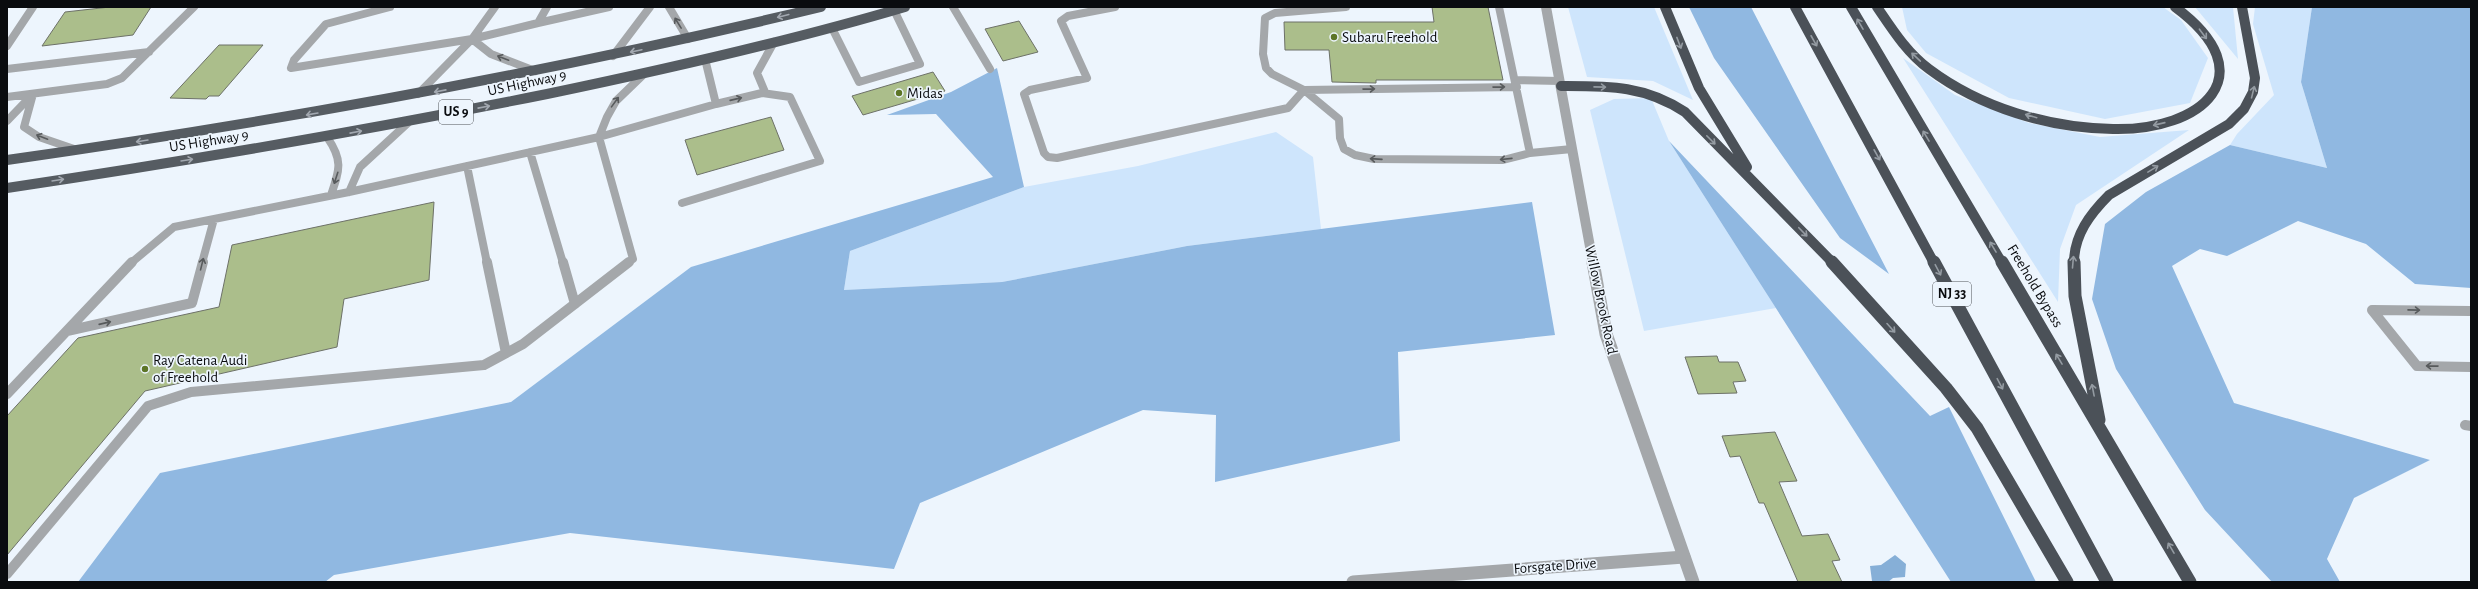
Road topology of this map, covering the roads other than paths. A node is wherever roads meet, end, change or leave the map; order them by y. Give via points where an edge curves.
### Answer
1 (33, 7) edge
2 (194, 7) edge
3 (390, 7) edge
4 (495, 7) edge
5 (547, 7) edge
6 (609, 7) edge
7 (650, 7) edge
8 (669, 7) edge
9 (821, 7) edge
10 (905, 7) edge
11 (953, 7) edge
12 (1115, 7) edge
13 (1346, 7) edge
14 (1499, 7) edge
15 (1546, 7) edge
16 (1665, 7) edge
17 (1795, 7) edge
18 (1851, 7) edge
19 (1877, 7) edge
20 (2175, 7) edge
21 (2182, 7) edge
22 (2242, 7) edge
23 (894, 10) junction
24 (2192, 18) junction
25 (538, 23) junction
26 (832, 28) junction
27 (472, 40) junction
28 (688, 40) junction
29 (774, 42) junction
30 (7, 46) edge
31 (149, 52) junction
32 (613, 56) junction
33 (705, 59) junction
34 (7, 69) edge
35 (990, 69) dead end
36 (536, 71) junction
37 (645, 73) junction
38 (1516, 84) junction
39 (1560, 84) junction
40 (1304, 90) junction
41 (765, 92) junction
42 (33, 94) junction
43 (417, 95) junction
44 (7, 97) edge
45 (716, 104) junction
46 (7, 121) edge
47 (410, 121) junction
48 (327, 137) junction
49 (598, 137) junction
50 (1572, 149) junction
51 (78, 150) junction
52 (530, 152) junction
53 (1530, 153) junction
54 (7, 160) edge
55 (467, 166) junction
56 (7, 188) edge
57 (349, 192) junction
58 (331, 195) junction
59 (1768, 195) junction
60 (682, 203) dead end
61 (214, 220) junction
62 (575, 304) junction
63 (2471, 311) edge
64 (67, 331) junction
65 (506, 353) junction
66 (2471, 367) edge
67 (7, 394) edge
68 (2100, 429) junction
69 (1684, 556) junction
70 (7, 574) edge
71 (1353, 582) edge
72 (1693, 582) edge
73 (2067, 582) edge
74 (2107, 582) edge
75 (2190, 582) edge

1 - 30 lane
2 - 31 lane
3 - 27 lane via 326,24 294,60 291,68
4 - 27 lane
5 - 25 lane
6 - 25 lane
7 - 32 lane
28 -> 8 lane
9 -> 28 highway, US Highway 9 / US 9
10 - 23 highway, US Highway 9 / US 9
11 - 35 lane
12 - 40 lane via 1068,16 1061,21 1087,78 1030,90 1024,94 1044,153 1048,157 1057,158 1288,108
13 - 40 lane via 1275,13 1265,18 1263,54 1266,68 1272,74
14 - 38 lane
15 - 39 street, Willow Brook Road
16 -> 59 highway via 1699,88 1736,152
17 -> 74 highway, NJ 33
68 -> 18 highway, Freehold Bypass
24 -> 19 highway via 2213,46 2218,61 2220,74 2214,95 2183,117 2152,126 2113,129 2032,117 1969,93 1929,69 1913,55
20 - 24 highway
21 - 24 highway
68 -> 22 highway via 2072,284 2076,241 2089,216 2109,195 2229,124 2250,104 2255,78
23 - 26 highway, US Highway 9 / US 9
23 - 26 lane via 920,64 860,82
25 - 27 lane
26 - 29 highway, US Highway 9 / US 9
36 -> 27 lane via 491,54
27 - 43 lane
28 -> 32 highway, US Highway 9 / US 9
29 - 33 highway, US Highway 9 / US 9
29 - 41 lane via 757,73
31 - 34 lane
31 - 42 lane via 122,78 107,84
32 - 36 highway, US Highway 9 / US 9
33 - 37 highway, US Highway 9 / US 9
33 - 45 lane
36 -> 43 highway, US Highway 9 / US 9
47 -> 37 highway, US Highway 9 / US 9
49 -> 37 lane via 604,118 616,98
38 - 39 lane
40 -> 38 lane
38 - 53 lane
39 - 50 street, Willow Brook Road
39 -> 59 highway via 1646,90 1667,99 1685,112
53 -> 40 lane via 1503,160 1374,159 1354,155 1344,150 1339,141 1339,119
45 -> 41 lane
41 - 60 lane via 790,97 820,161
42 - 44 lane
42 - 46 lane
51 -> 42 lane via 39,137 24,127
43 -> 51 highway, US Highway 9 / US 9
45 - 49 lane
48 -> 47 highway, US Highway 9 / US 9
47 - 57 lane via 360,167
56 -> 48 highway, US Highway 9 / US 9
48 -> 58 lane via 339,152 340,162
49 - 52 lane
49 - 62 lane via 633,259
50 - 53 lane
50 - 69 street, Willow Brook Road via 1606,334
51 - 54 highway, US Highway 9 / US 9
52 - 55 lane
52 - 62 lane
55 - 57 lane
55 - 65 lane
57 - 58 lane
58 - 61 lane
59 -> 73 highway via 1950,394 1977,428
61 - 64 lane via 174,227 139,255
64 -> 61 lane via 192,303
62 - 65 lane via 523,344
66 -> 63 lane via 2416,366 2372,310
64 - 67 lane
65 - 70 lane via 484,365 191,392 148,406
75 -> 68 highway, Freehold Bypass
69 - 71 street, Forsgate Drive
69 - 72 street, Willow Brook Road

